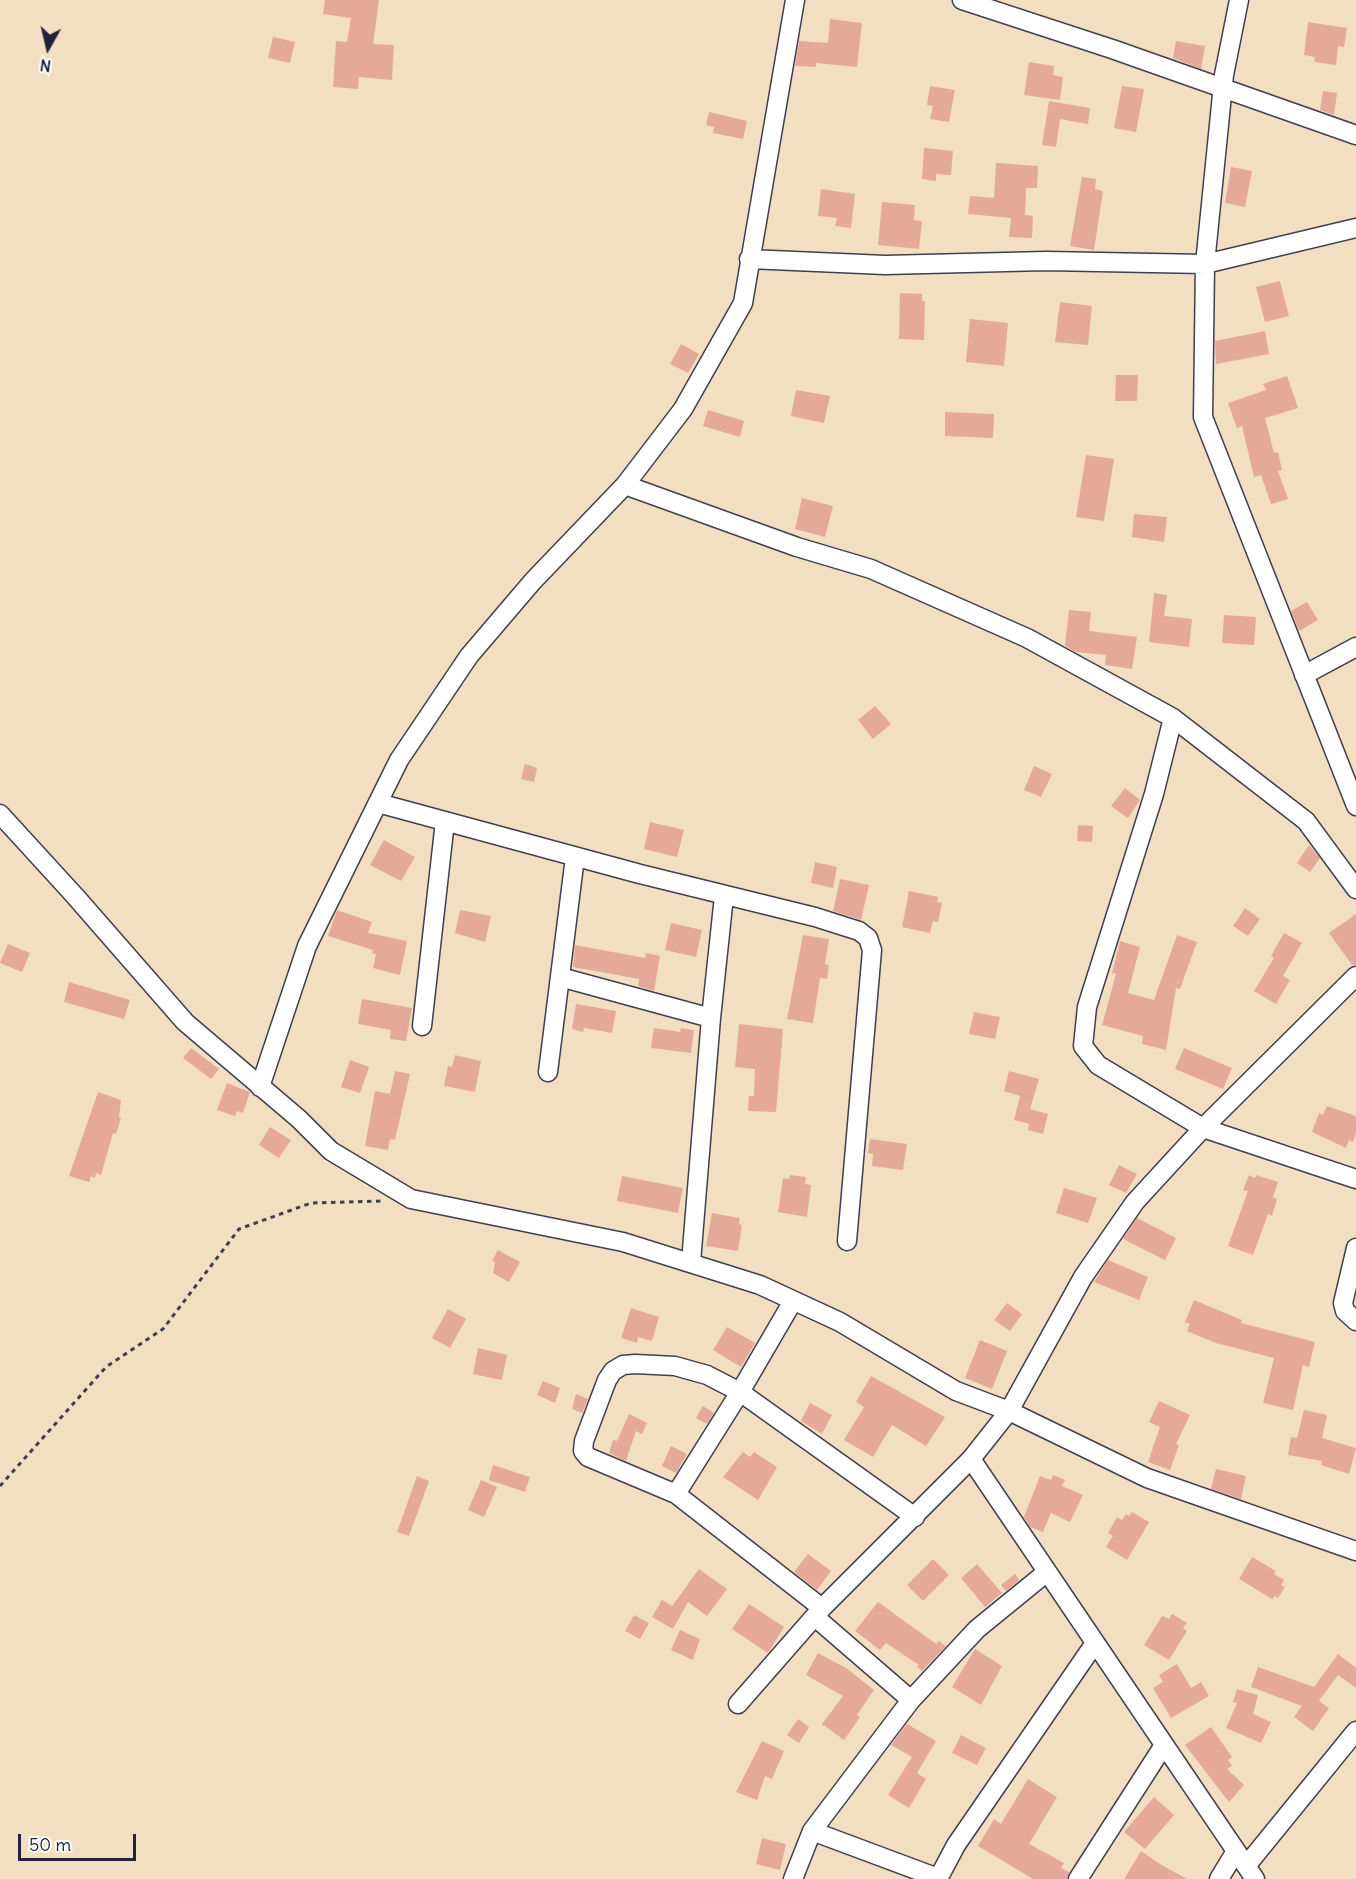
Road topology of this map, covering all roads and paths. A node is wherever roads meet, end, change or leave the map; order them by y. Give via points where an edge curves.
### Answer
1 (795, 0) edge
2 (962, 0) edge
3 (1239, 0) edge
4 (1223, 89) junction
5 (1356, 135) edge
6 (1356, 228) edge
7 (749, 259) junction
8 (1205, 264) junction
9 (625, 485) junction
10 (1356, 647) edge
11 (1304, 675) junction
12 (1173, 718) junction
13 (378, 803) junction
14 (1356, 806) edge
15 (0, 814) edge
16 (445, 821) junction
17 (575, 857) junction
18 (1354, 881) edge
19 (724, 896) junction
20 (560, 976) junction
21 (1356, 976) edge
22 (711, 1018) junction
23 (422, 1026) dead end
24 (548, 1071) dead end
25 (260, 1087) junction
26 (1203, 1128) junction
27 (1356, 1179) edge
28 (411, 1199) junction
29 (847, 1241) dead end
30 (1356, 1248) edge
31 (691, 1262) junction
32 (793, 1301) junction
33 (1356, 1321) edge
34 (740, 1392) junction
35 (1010, 1411) junction
36 (971, 1459) junction
37 (0, 1486) edge
38 (676, 1494) junction
39 (915, 1517) junction
40 (1356, 1551) edge
41 (1047, 1572) junction
42 (819, 1612) junction
43 (1095, 1643) junction
44 (911, 1700) junction
45 (738, 1704) dead end
46 (1356, 1731) edge
47 (1164, 1745) junction
48 (812, 1831) junction
49 (1245, 1865) edge
50 (793, 1879) edge
51 (938, 1879) edge
52 (1078, 1879) edge
53 (1219, 1879) edge

1 - 7 street
2 - 4 street
3 - 4 street
4 - 5 street
4 - 8 street
6 - 8 street
7 - 8 street via 885,265 1046,261
7 - 9 street via 743,303 683,408
8 - 11 street via 1203,417
9 - 12 street via 797,547 871,568 1027,638
9 - 13 street via 533,581 469,656 399,760
10 - 11 street
11 - 14 street
12 - 18 street via 1306,821
12 - 26 street via 1154,794 1087,1007 1083,1046 1098,1065
13 - 16 street
13 - 25 street via 307,946
15 - 25 street via 185,1022
16 - 17 street
16 - 23 street
17 - 19 street
17 - 20 street
19 - 22 street
19 - 29 street via 860,931 868,938 872,950
20 - 22 street
20 - 24 street
21 - 26 street
22 - 31 street
25 - 28 street via 331,1151
26 - 27 street
26 - 35 street via 1135,1202 1089,1268
28 - 31 street via 623,1242
28 - 37 path via 311,1203 239,1229 163,1329 106,1367
30 - 33 street via 1343,1304
31 - 32 street via 760,1285
32 - 34 street
32 - 35 street via 840,1322 956,1391
34 - 38 street
34 - 38 street via 707,1375 675,1366 623,1365 607,1380 583,1451 599,1462
34 - 39 street
35 - 36 street
35 - 40 street via 1147,1478
36 - 39 street
36 - 41 street
38 - 42 street
39 - 42 street
41 - 43 street
41 - 44 street via 977,1629
42 - 44 street
42 - 45 street
43 - 47 street
43 - 51 street via 956,1845
44 - 48 street
46 - 49 street
47 - 49 street
47 - 52 street
48 - 50 street
48 - 51 street
49 - 53 street

